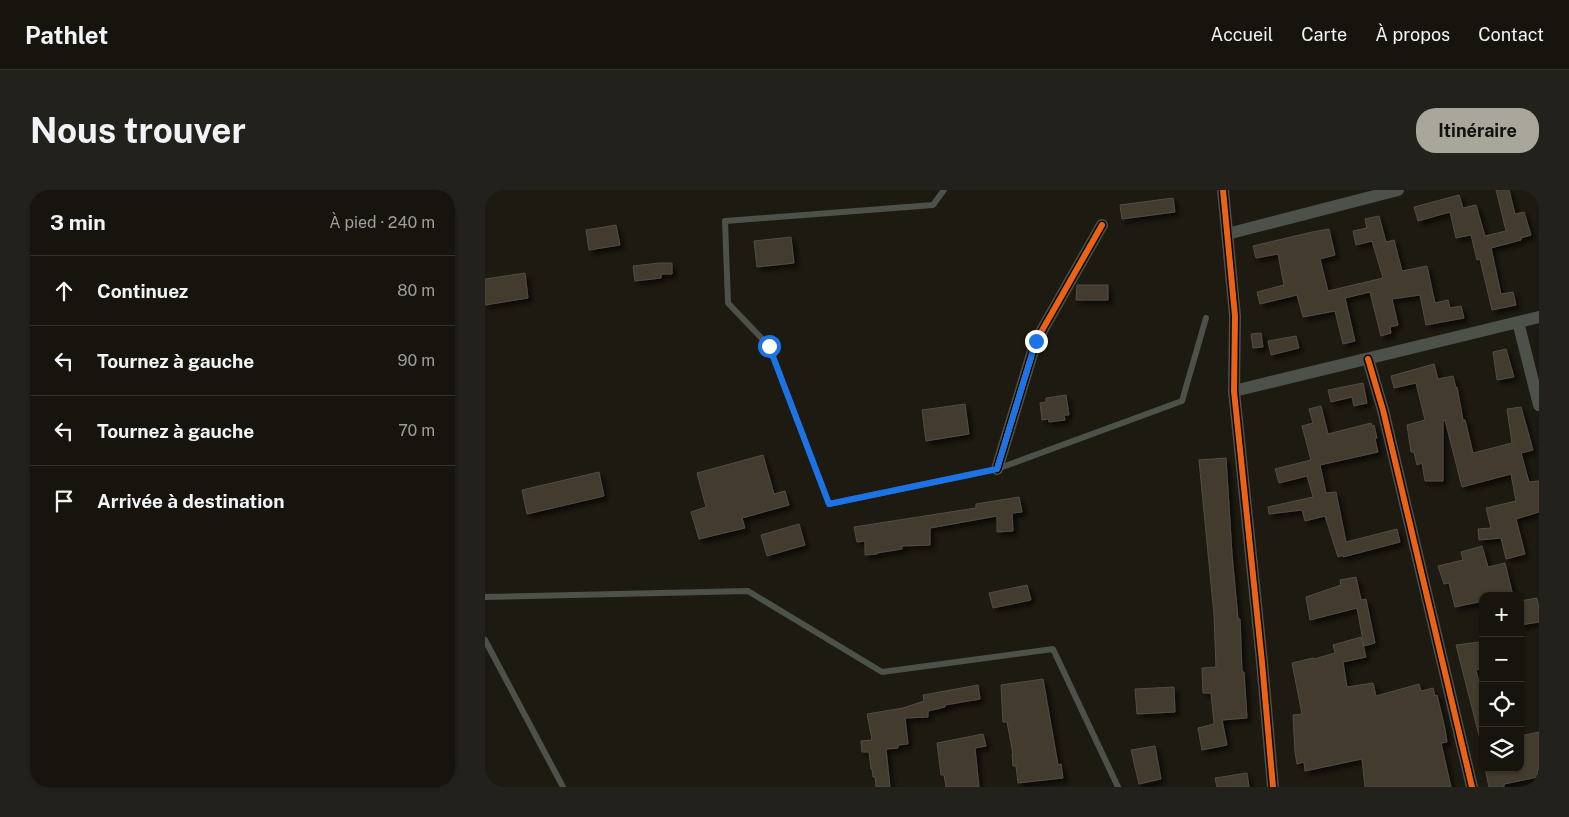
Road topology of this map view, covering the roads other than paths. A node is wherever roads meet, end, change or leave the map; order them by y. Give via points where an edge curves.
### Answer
1 (944, 190) edge
2 (1223, 190) edge
3 (1398, 190) edge
4 (1102, 225) dead end
5 (1227, 234) junction
6 (1539, 317) edge
7 (1206, 318) dead end
8 (1519, 322) junction
9 (1368, 359) junction
10 (1234, 391) junction
11 (1539, 405) edge
12 (997, 469) junction
13 (485, 597) edge
14 (485, 640) edge
15 (563, 787) edge
16 (1118, 787) edge
17 (1273, 787) edge
18 (1472, 787) edge

1 - 12 lane via 933,205 725,221 728,303 769,346 829,504
2 - 5 street
3 - 5 street
4 - 12 street via 1036,341
5 - 10 street via 1235,316
6 - 8 street
7 - 12 lane via 1182,401
8 - 9 street
8 - 11 street
9 - 10 street
9 - 18 street via 1383,410
10 - 17 street
13 - 16 lane via 748,591 882,672 1053,649
14 - 15 lane

